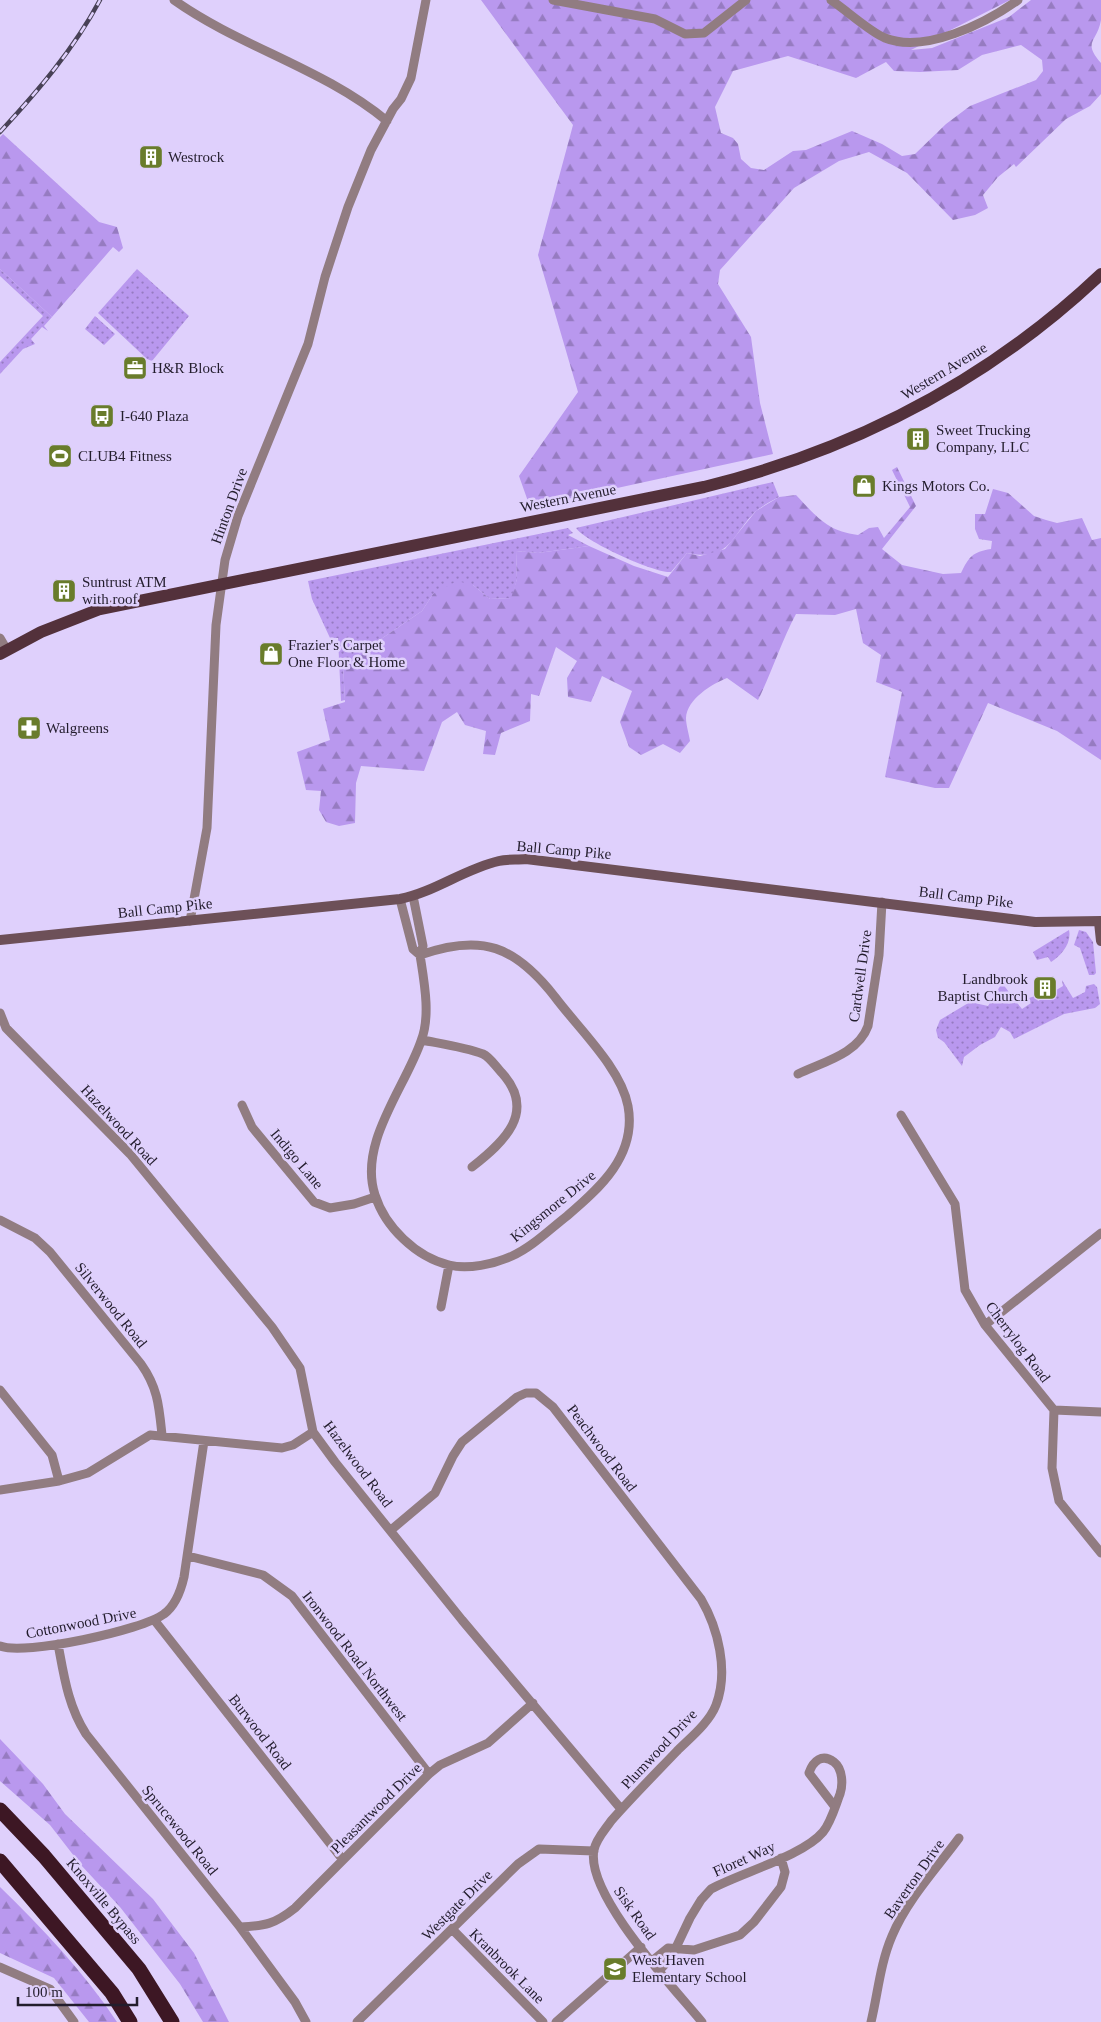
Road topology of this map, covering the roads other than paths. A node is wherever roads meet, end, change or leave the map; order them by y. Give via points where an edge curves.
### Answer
1 (174, 0) edge
2 (426, 0) edge
3 (553, 0) edge
4 (746, 0) edge
5 (831, 0) edge
6 (1018, 0) edge
7 (387, 121) junction
8 (1101, 274) edge
9 (221, 585) junction
10 (0, 638) edge
11 (4, 652) edge
12 (413, 896) junction
13 (400, 899) junction
14 (882, 902) junction
15 (190, 921) junction
16 (1100, 921) edge
17 (0, 940) edge
18 (1101, 941) edge
19 (420, 955) junction
20 (0, 1013) edge
21 (6, 1028) junction
22 (0, 1036) edge
23 (422, 1040) junction
24 (798, 1074) dead end
25 (242, 1105) dead end
26 (901, 1114) dead end
27 (472, 1168) dead end
28 (375, 1197) junction
29 (0, 1220) edge
30 (1101, 1232) edge
31 (449, 1265) junction
32 (441, 1307) dead end
33 (985, 1325) junction
34 (0, 1390) edge
35 (1054, 1410) junction
36 (1101, 1412) edge
37 (314, 1432) junction
38 (162, 1435) junction
39 (204, 1441) junction
40 (59, 1481) junction
41 (0, 1490) edge
42 (391, 1530) junction
43 (1101, 1553) edge
44 (188, 1556) junction
45 (155, 1621) junction
46 (58, 1644) junction
47 (0, 1646) edge
48 (533, 1703) junction
49 (716, 1706) joint
50 (429, 1774) junction
51 (835, 1807) junction
52 (621, 1809) junction
53 (0, 1810) edge
54 (959, 1838) dead end
55 (594, 1851) junction
56 (781, 1858) junction
57 (343, 1860) junction
58 (0, 1861) edge
59 (240, 1927) junction
60 (452, 1929) junction
61 (641, 1946) junction
62 (674, 1948) junction
63 (652, 1961) junction
64 (0, 1968) edge
65 (659, 1970) junction
66 (74, 2022) edge
67 (130, 2022) edge
68 (172, 2022) edge
69 (306, 2022) edge
70 (357, 2022) edge
71 (544, 2022) edge
72 (556, 2022) edge
73 (702, 2022) edge
74 (871, 2022) edge

1 - 7 street via 198,17 363,102
2 - 7 street, Hinton Drive via 411,78
3 - 4 street via 655,19 686,34 704,33
5 - 6 street via 885,38 912,43 959,32 1000,13
7 - 9 street, Hinton Drive via 371,150 336,240 308,344 238,516
8 - 9 main road, Western Avenue via 1027,337 957,385 872,430 810,456 704,486
9 - 11 main road, Western Avenue via 86,613
9 - 15 street, Hinton Drive via 207,828
10 - 11 street
12 - 13 street, Ball Camp Pike
12 - 14 street, Ball Camp Pike via 472,870 500,861 526,859
12 - 19 street, Kingsmore Drive via 423,946
13 - 15 street, Ball Camp Pike
13 - 19 street, Kingsmore Drive via 413,949
14 - 16 street, Ball Camp Pike via 1035,922
14 - 24 street, Cardwell Drive via 878,955 864,1036 853,1048
15 - 17 street, Ball Camp Pike
16 - 18 street
19 - 23 street, Kingsmore Drive via 425,1016
19 - 31 street, Kingsmore Drive via 448,947 479,944 517,958 539,977 614,1073 623,1089 630,1118 624,1152 609,1177 526,1249 488,1264
20 - 21 street, Hazelwood Road
21 - 22 street
21 - 37 street, Hazelwood Road via 130,1154 272,1326 300,1368
23 - 27 street via 485,1054 509,1081 518,1108 511,1129 494,1150
23 - 28 street, Kingsmore Drive via 372,1151 371,1181
25 - 28 street, Indigo Lane via 252,1127 314,1202 330,1208
26 - 33 street, Cherrylog Road via 955,1204 965,1290
28 - 31 street, Kingsmore Drive via 401,1237
29 - 38 street, Silverwood Road via 34,1238 50,1252 141,1364 153,1381
30 - 33 street
31 - 32 street
33 - 35 street, Cherrylog Road
34 - 40 street via 52,1456
35 - 36 street
35 - 43 street via 1052,1468 1059,1500
37 - 39 street via 282,1448
37 - 42 street, Hazelwood Road
38 - 39 street
38 - 40 street via 150,1435 88,1473
39 - 44 street, Cottonwood Drive
40 - 41 street
42 - 48 street, Hazelwood Road
42 - 49 street, Peachwood Road via 435,1493 462,1442 517,1397 536,1392 546,1398 711,1616 717,1635 721,1674
44 - 45 street, Cottonwood Drive via 181,1590 167,1613
44 - 50 street, Ironwood Road Northwest via 263,1575 292,1596
45 - 46 street, Cottonwood Drive
45 - 57 street, Burwood Road
46 - 47 street, Cottonwood Drive via 13,1650
46 - 59 street, Sprucewood Road via 68,1698 76,1720
48 - 50 street, Pleasantwood Drive via 488,1743
48 - 52 street, Hazelwood Road
49 - 52 street, Plumwood Drive via 694,1734
50 - 57 street, Pleasantwood Drive
51 - 51 street, Floret Way via 842,1789 838,1765 824,1758 817,1760 809,1773
51 - 56 street, Floret Way via 823,1832 808,1846
52 - 55 street via 601,1835
53 - 68 highway, Knoxville Bypass via 44,1856 139,1969
54 - 74 street, Baverton Drive via 907,1909 892,1936
55 - 60 street, Westgate Drive via 539,1849 518,1864
55 - 61 street, Sisk Road via 597,1875 609,1905
56 - 62 street, Floret Way via 711,1889 700,1900
56 - 62 street via 785,1872 781,1887 754,1922 740,1934 694,1950
57 - 59 street, Pleasantwood Drive via 279,1920 264,1926
58 - 67 highway via 112,1993
59 - 69 street, Sprucewood Road
60 - 70 street, Westgate Drive
60 - 71 street, Kranbrook Lane
61 - 63 street, Sisk Road
61 - 72 street
62 - 63 street via 668,1948
62 - 65 street, Floret Way via 672,1956
63 - 65 street, Sisk Road
64 - 66 street via 50,1989
65 - 73 street, Sisk Road

